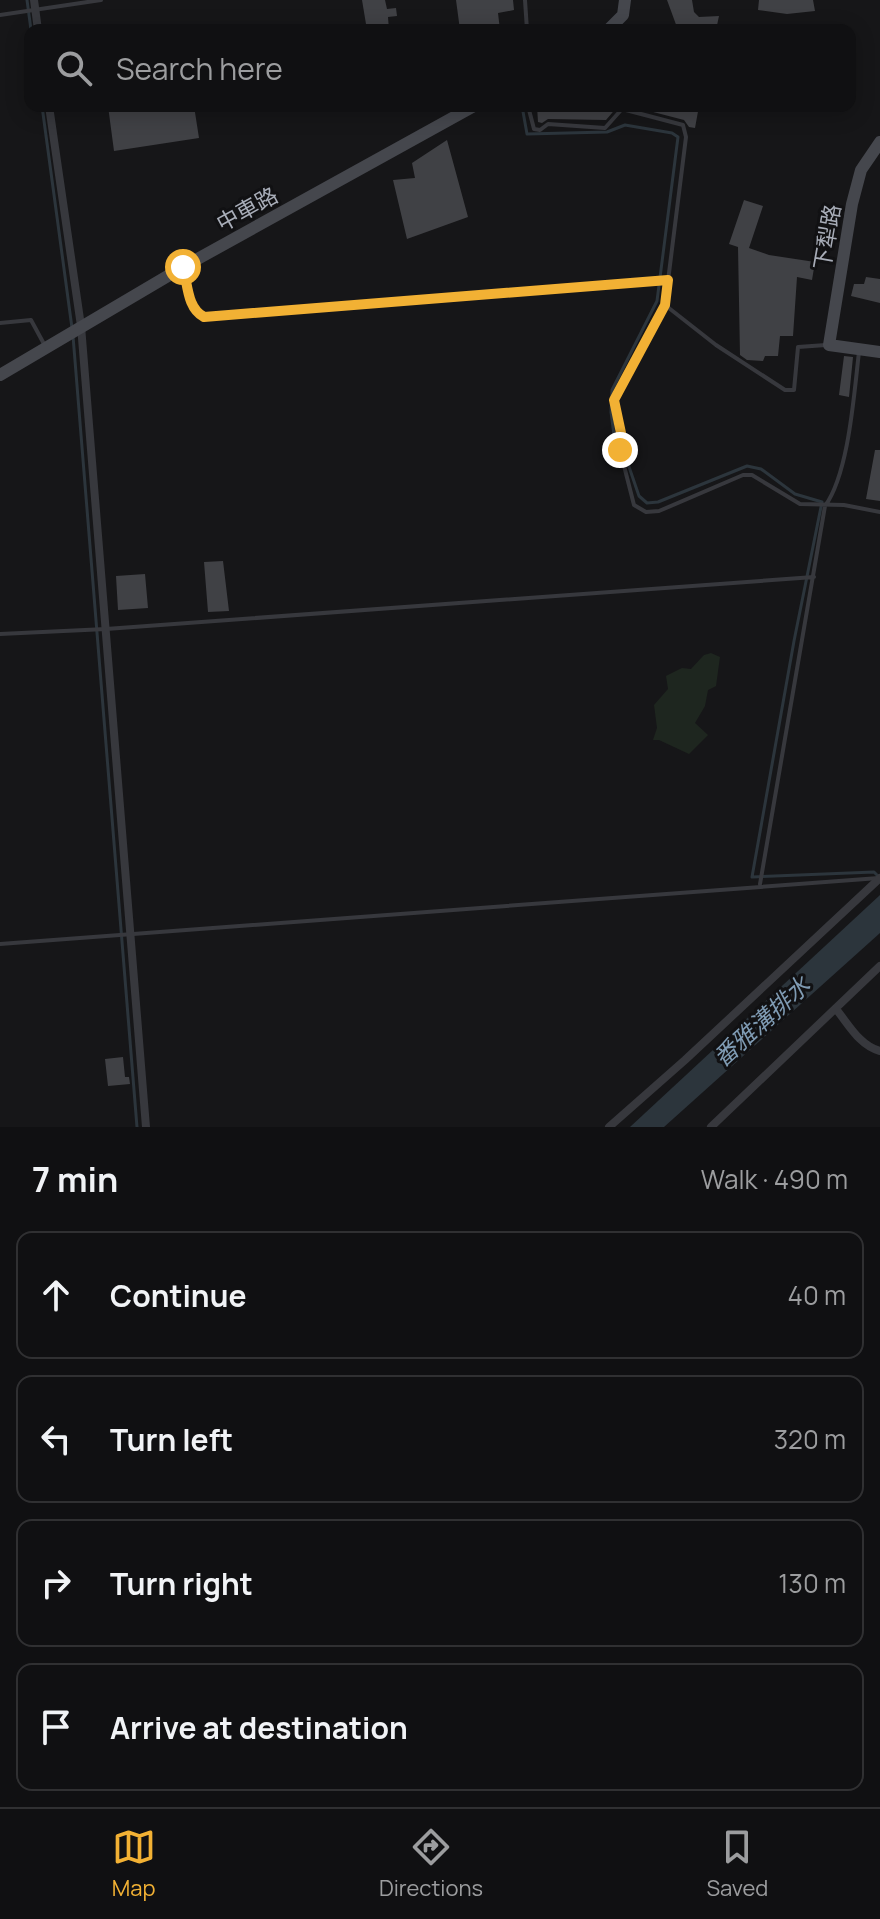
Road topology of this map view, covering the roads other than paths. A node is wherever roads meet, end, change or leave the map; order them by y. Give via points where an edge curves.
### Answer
1 (101, 0) edge
2 (525, 0) edge
3 (625, 0) edge
4 (35, 5) edge
5 (0, 15) edge
6 (527, 24) edge
7 (614, 24) edge
8 (50, 112) edge
9 (463, 112) edge
10 (530, 112) edge
11 (619, 112) edge
12 (633, 112) edge
13 (880, 142) edge
14 (183, 267) junction
15 (668, 280) junction
16 (665, 305) junction
17 (0, 323) edge
18 (81, 326) junction
19 (829, 345) junction
20 (45, 347) junction
21 (859, 349) junction
22 (880, 352) edge
23 (0, 375) edge
24 (825, 506) junction
25 (880, 512) edge
26 (814, 577) junction
27 (106, 629) junction
28 (0, 634) edge
29 (880, 878) edge
30 (760, 885) junction
31 (132, 935) junction
32 (0, 944) edge
33 (880, 966) edge
34 (836, 1009) junction
35 (880, 1051) edge
36 (725, 1114) junction
37 (146, 1127) edge
38 (609, 1127) edge
39 (711, 1127) edge
40 (726, 1127) edge

1 - 4 lane
2 - 6 lane
3 - 7 street via 623,15
4 - 5 lane
8 - 18 street
9 - 14 street, 中車路
10 - 11 lane via 534,129 540,130 548,124 605,128
12 - 15 lane via 683,125 686,137
13 - 19 street, 下犁路 via 861,170 852,204
14 - 15 lane via 194,312 204,317
14 - 18 street, 中車路
15 - 16 lane
16 - 19 lane via 785,390 794,390 798,347
16 - 24 lane via 614,400 634,505 646,512 659,511 752,475 790,501
17 - 20 lane via 31,320
18 - 20 street, 中車路
18 - 27 street
19 - 21 street
20 - 23 street, 中車路
21 - 22 street
21 - 24 lane via 850,424 834,494
24 - 25 lane
24 - 26 lane
26 - 27 lane
26 - 30 lane
27 - 28 lane
27 - 31 street
29 - 30 lane
29 - 38 street
30 - 31 lane
31 - 32 lane
31 - 37 street
33 - 34 street
34 - 35 street via 861,1041
34 - 36 street
36 - 39 street
36 - 40 street

